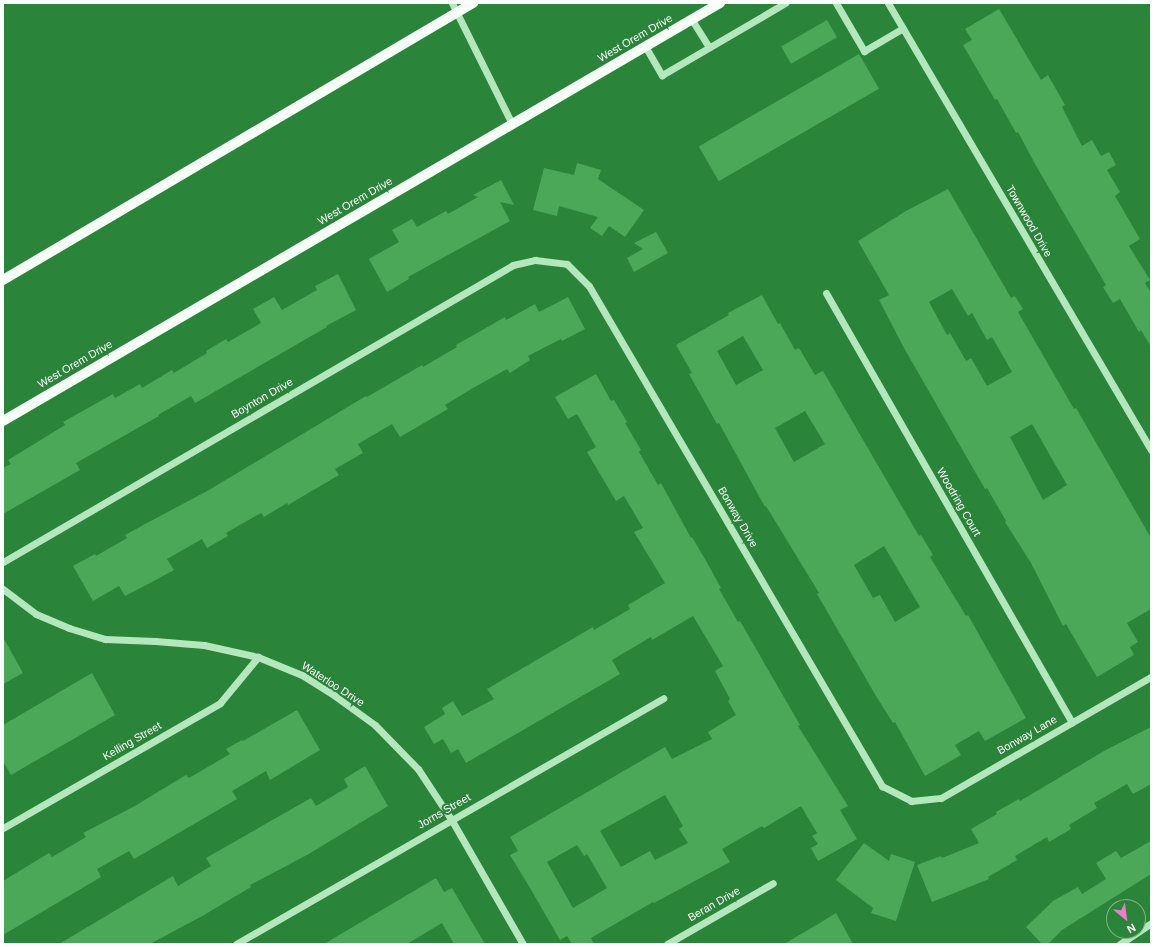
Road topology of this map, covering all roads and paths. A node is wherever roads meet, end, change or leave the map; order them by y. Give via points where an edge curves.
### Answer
1 (452, 3) edge
2 (473, 3) edge
3 (720, 3) edge
4 (785, 3) edge
5 (836, 3) edge
6 (888, 3) edge
7 (456, 12) junction
8 (692, 20) junction
9 (903, 28) junction
10 (645, 46) junction
11 (709, 47) junction
12 (512, 124) junction
13 (535, 260) joint
14 (3, 280) edge
15 (826, 293) dead end
16 (3, 420) edge
17 (1151, 450) edge
18 (3, 562) edge
19 (3, 589) edge
20 (258, 657) junction
21 (1151, 677) edge
22 (663, 698) dead end
23 (1072, 722) junction
24 (910, 801) joint
25 (451, 819) junction
26 (3, 828) edge
27 (772, 883) dead end
28 (1151, 923) edge
29 (236, 944) edge
30 (523, 944) edge
31 (668, 944) edge
32 (1120, 944) edge

1 - 7 street
2 - 7 main road
3 - 8 main road, West Orem Drive
4 - 11 street
5 - 9 street via 864,50
6 - 9 street, Townwood Drive
7 - 12 street
7 - 14 main road
8 - 10 main road, West Orem Drive
8 - 11 street
9 - 17 street, Townwood Drive
10 - 11 street via 662,75
10 - 12 main road, West Orem Drive
12 - 16 main road, West Orem Drive
13 - 18 street, Boynton Drive via 513,266
13 - 24 street, Bonway Drive via 567,264 589,286 882,786
15 - 23 street, Woodring Court
19 - 20 street, Waterloo Drive via 36,614 69,628 106,639 204,645
20 - 25 street, Waterloo Drive via 302,675 375,725 418,769
20 - 26 street, Kelling Street via 220,702
21 - 23 street, Bonway Lane
22 - 25 street, Jorns Street
23 - 24 street, Bonway Lane via 941,798
25 - 29 street, Jorns Street
25 - 30 street, Waterloo Drive
27 - 31 street, Beran Drive
28 - 32 street

